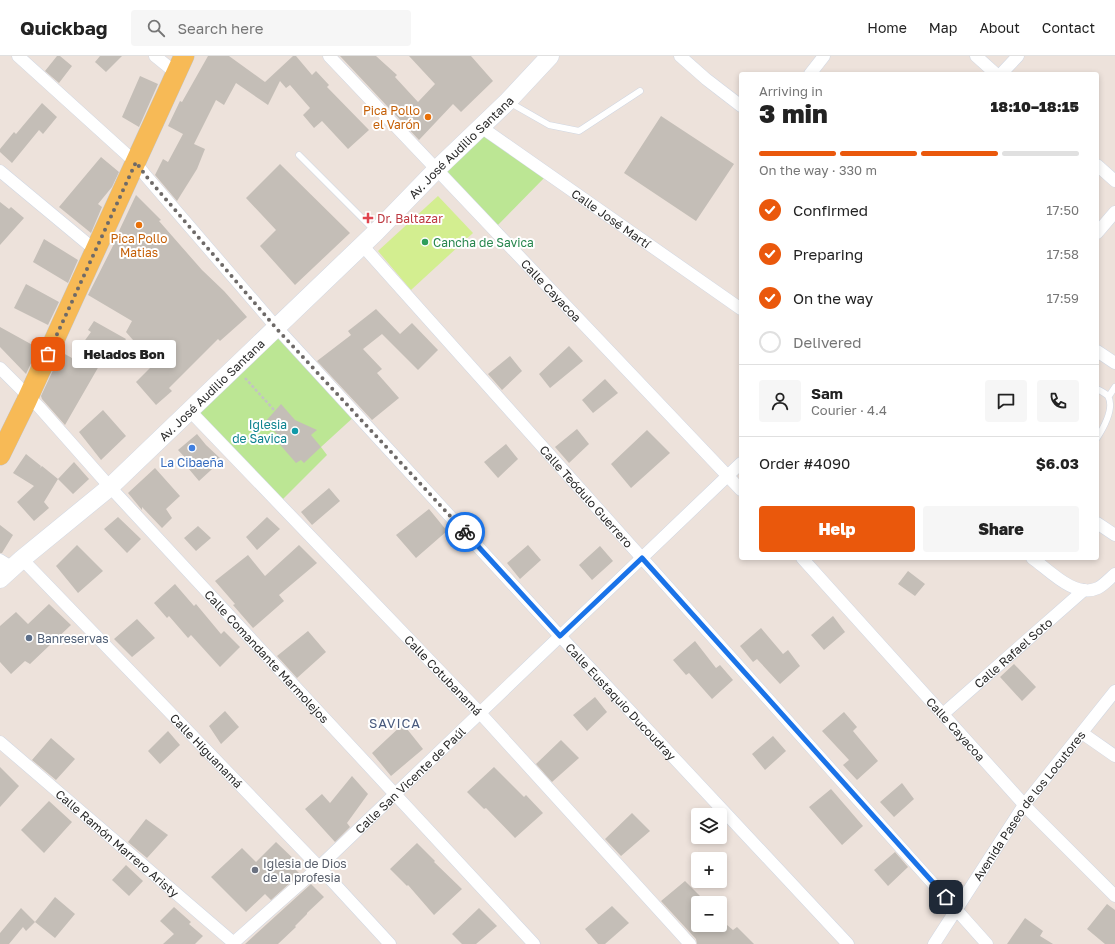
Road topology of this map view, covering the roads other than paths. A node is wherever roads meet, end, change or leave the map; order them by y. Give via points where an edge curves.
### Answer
1 (18, 56) edge
2 (155, 56) edge
3 (329, 56) edge
4 (550, 56) edge
5 (680, 56) edge
6 (824, 56) edge
7 (976, 56) edge
8 (1018, 56) edge
9 (180, 64) edge
10 (812, 72) edge
11 (994, 72) edge
12 (1003, 72) edge
13 (640, 91) dead end
14 (508, 101) junction
15 (739, 104) edge
16 (481, 127) junction
17 (299, 155) dead end
18 (136, 162) junction
19 (1099, 167) edge
20 (437, 169) junction
21 (0, 171) edge
22 (1115, 181) edge
23 (1115, 212) edge
24 (1099, 231) edge
25 (376, 232) junction
26 (362, 245) junction
27 (95, 250) junction
28 (739, 308) edge
29 (276, 328) junction
30 (1099, 352) edge
31 (1115, 363) edge
32 (0, 368) edge
33 (1115, 387) edge
34 (1099, 390) edge
35 (28, 396) junction
36 (1109, 396) junction
37 (190, 411) junction
38 (1099, 435) edge
39 (0, 455) edge
40 (739, 465) edge
41 (728, 476) junction
42 (110, 487) junction
43 (739, 488) edge
44 (1099, 524) edge
45 (1115, 535) edge
46 (642, 558) junction
47 (804, 560) edge
48 (1035, 560) edge
49 (9, 566) edge
50 (1115, 574) edge
51 (1084, 590) junction
52 (560, 636) junction
53 (1115, 691) edge
54 (480, 713) junction
55 (943, 714) junction
56 (1082, 733) junction
57 (0, 742) edge
58 (1115, 756) edge
59 (394, 794) junction
60 (1024, 805) junction
61 (319, 867) junction
62 (1115, 896) edge
63 (957, 909) junction
64 (233, 943) edge
65 (390, 944) edge
66 (534, 944) edge
67 (690, 944) edge
68 (848, 944) edge
69 (934, 944) edge
70 (988, 944) edge

1 - 18 street, Calle Eustaquio Ducoudray
2 - 9 street
3 - 20 street, Calle Cayacoa
4 - 14 main road, Av. José Audilio Santana
5 - 15 street
6 - 10 street
7 - 11 street
8 - 12 street
9 - 18 main road
13 - 14 lane via 579,131 550,126
14 - 16 main road, Av. José Audilio Santana
16 - 20 main road, Av. José Audilio Santana
16 - 28 street, Calle José Martí
17 - 25 lane
18 - 27 main road
18 - 29 street, Calle Eustaquio Ducoudray
19 - 22 street
20 - 25 main road, Av. José Audilio Santana
20 - 41 street, Calle Cayacoa
21 - 27 street
23 - 24 street
25 - 26 main road, Av. José Audilio Santana
26 - 29 main road, Av. José Audilio Santana
26 - 46 street, Calle Teódulo Guerrero
27 - 35 main road
29 - 37 main road, Av. José Audilio Santana
29 - 52 street, Calle Eustaquio Ducoudray
30 - 31 street
32 - 35 street, Calle Comandante Marmolejos
33 - 36 lane
34 - 36 lane
35 - 39 main road
35 - 42 street, Calle Comandante Marmolejos
36 - 38 lane via 1114,411
37 - 42 main road, Av. José Audilio Santana
37 - 54 street, Calle Cotubanamá
40 - 41 street, Calle San Vicente de Paúl
41 - 43 street, Calle Cayacoa
41 - 46 street, Calle San Vicente de Paúl
42 - 49 main road, Av. José Audilio Santana
42 - 59 street, Calle Comandante Marmolejos
44 - 45 street
46 - 52 street, Calle San Vicente de Paúl
46 - 63 street, Calle Teódulo Guerrero
47 - 55 street, Calle Cayacoa
48 - 51 street via 1071,587
49 - 61 street, Calle Higuanamá
50 - 51 street via 1098,588
51 - 55 street, Calle Rafael Soto
52 - 54 street, Calle San Vicente de Paúl
52 - 68 street, Calle Eustaquio Ducoudray
53 - 56 street, Avenida Paseo de los Locutores
54 - 59 street, Calle San Vicente de Paúl
54 - 67 street, Calle Cotubanamá
55 - 60 street, Calle Cayacoa
56 - 58 street
56 - 60 street, Avenida Paseo de los Locutores
57 - 64 street, Calle Ramón Marrero Aristy
59 - 61 street, Calle San Vicente de Paúl
59 - 66 street, Calle Comandante Marmolejos
60 - 62 street, Calle Cayacoa
60 - 63 street, Avenida Paseo de los Locutores
61 - 64 street, Calle San Vicente de Paúl
61 - 65 street, Calle Higuanamá
63 - 69 street, Avenida Paseo de los Locutores
63 - 70 street, Calle Teódulo Guerrero

